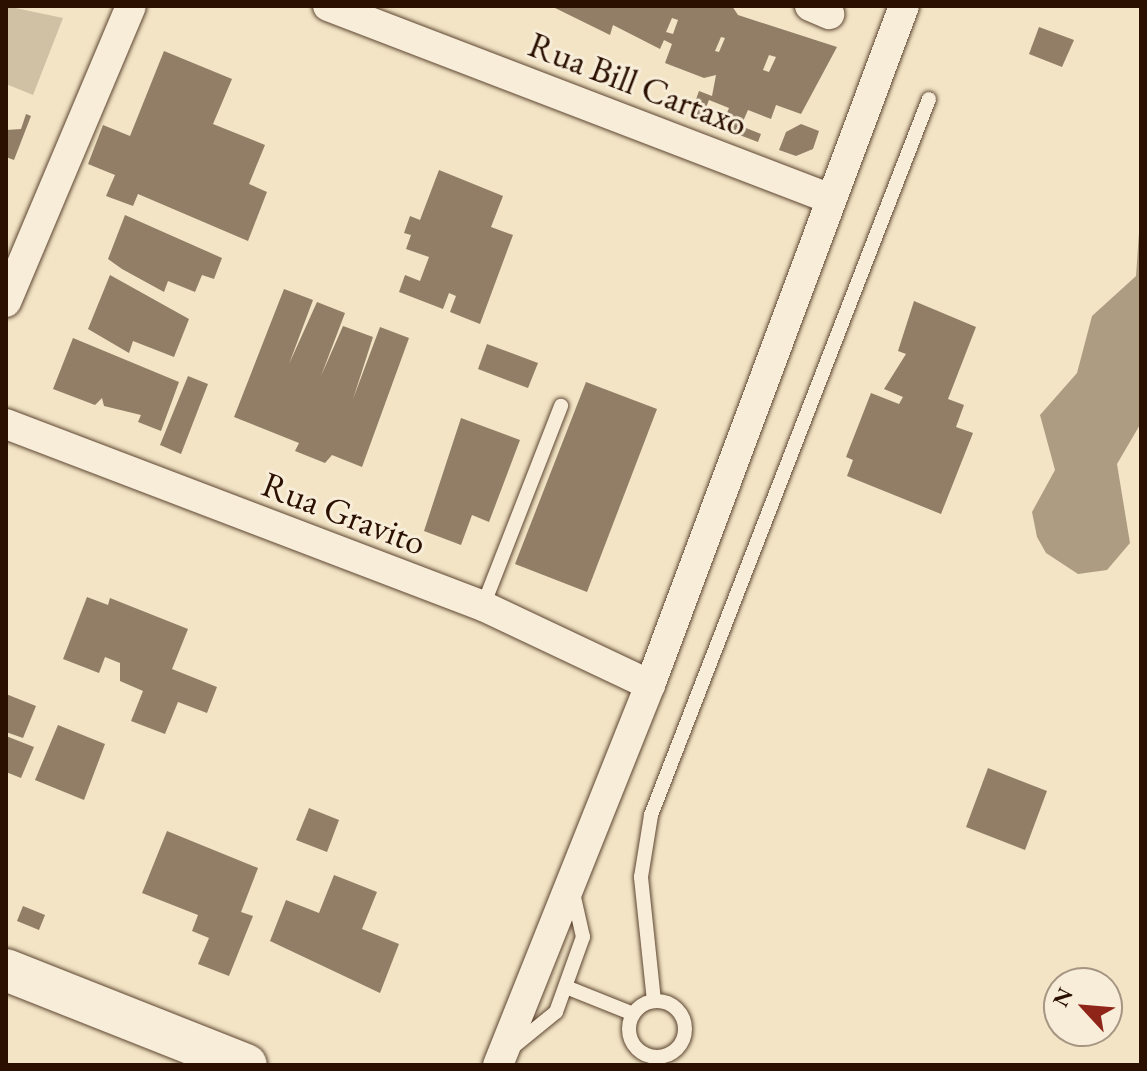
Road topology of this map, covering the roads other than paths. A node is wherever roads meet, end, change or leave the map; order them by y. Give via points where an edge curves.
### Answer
1 (131, 6) edge
2 (328, 6) edge
3 (904, 6) edge
4 (929, 99) dead end
5 (831, 199) junction
6 (6, 302) edge
7 (561, 406) dead end
8 (6, 424) edge
9 (483, 606) junction
10 (650, 685) junction
11 (571, 886) junction
12 (6, 970) edge
13 (566, 987) junction
14 (654, 1001) junction
15 (633, 1014) junction
16 (500, 1060) edge
17 (661, 1061) edge
18 (246, 1065) edge

1 - 6 street
2 - 5 street, Rua Bill Cartaxo
3 - 5 street
4 - 14 lane via 651,815 641,877
5 - 10 street
7 - 9 lane
8 - 9 street, Rua Gravito
9 - 10 street, Rua Gravito
10 - 11 street
11 - 13 lane via 583,937
11 - 16 street
12 - 18 street
13 - 15 lane
13 - 16 lane via 545,1025
14 - 15 lane
14 - 17 lane via 666,1002 683,1020 681,1044
15 - 17 lane via 637,1049

